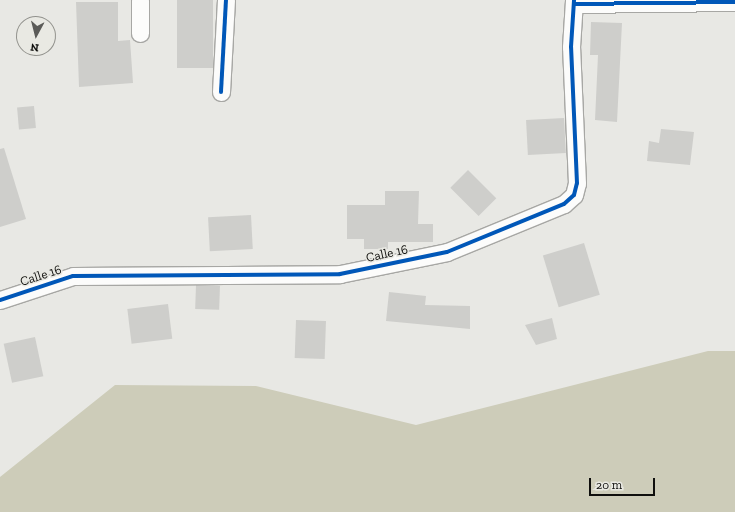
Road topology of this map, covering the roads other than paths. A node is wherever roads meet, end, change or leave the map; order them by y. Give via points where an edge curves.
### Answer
1 (140, 0) edge
2 (226, 0) edge
3 (574, 2) edge
4 (735, 2) edge
5 (140, 33) dead end
6 (220, 92) dead end
7 (0, 300) edge

1 - 5 street
2 - 6 street
3 - 4 street
3 - 7 street, Calle 16 via 571,47 577,183 574,195 564,204 447,252 340,274 73,276

